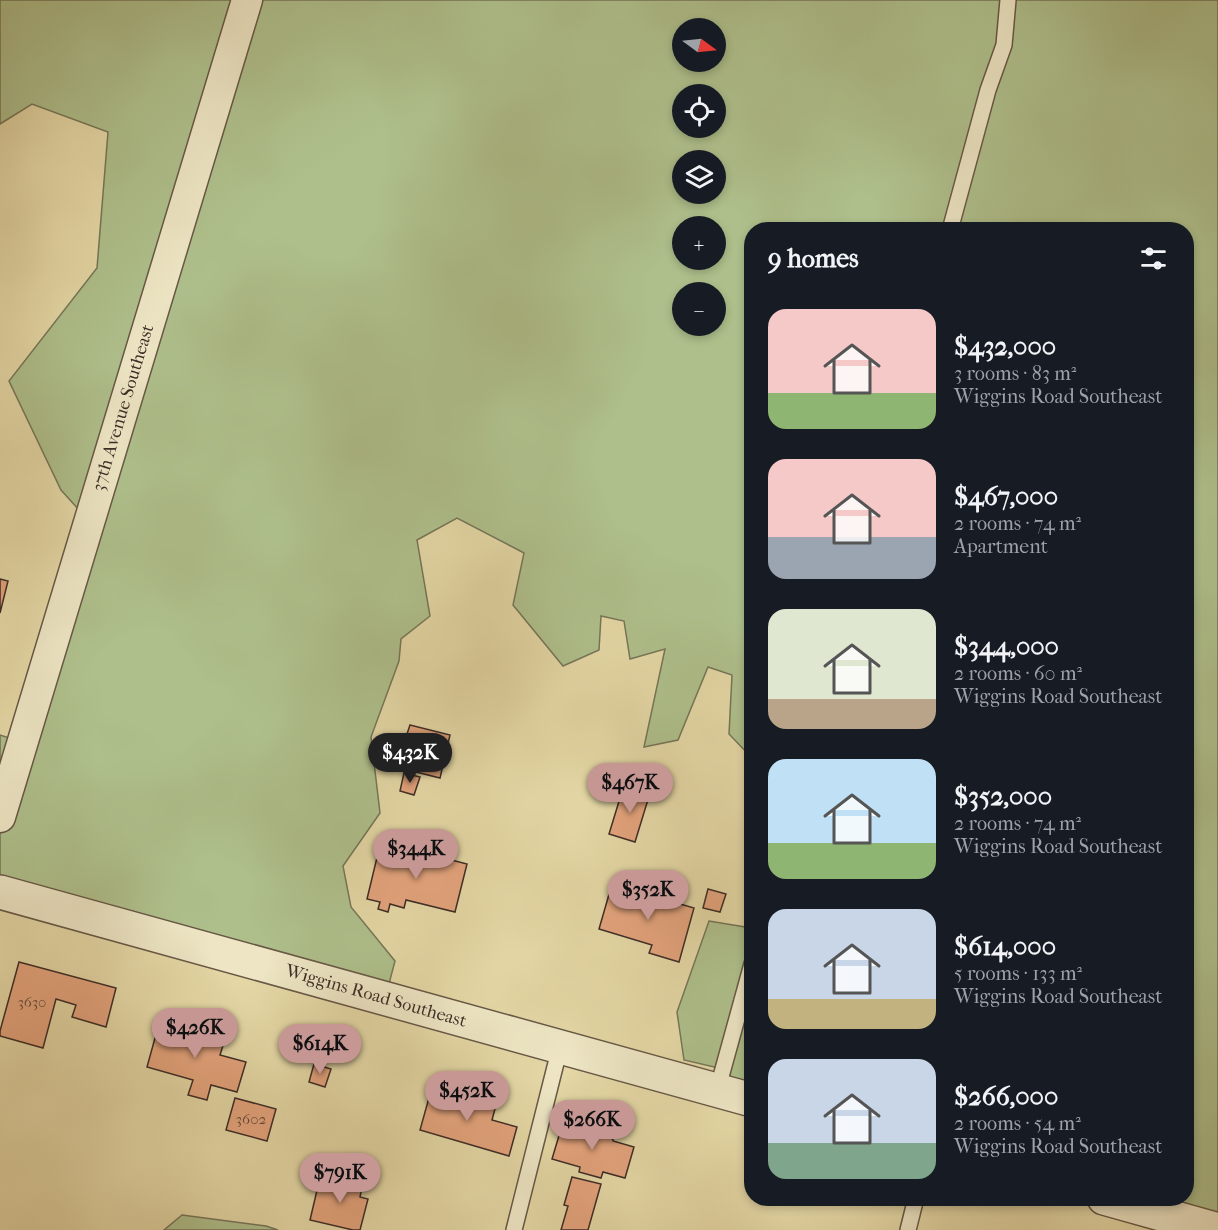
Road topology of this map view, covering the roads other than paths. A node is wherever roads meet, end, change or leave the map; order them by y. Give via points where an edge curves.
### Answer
1 (247, 0) edge
2 (1008, 0) edge
3 (952, 222) edge
4 (0, 816) edge
5 (0, 892) edge
6 (744, 993) edge
7 (560, 1047) junction
8 (717, 1091) junction
9 (744, 1098) edge
10 (914, 1206) edge
11 (1132, 1206) edge
12 (514, 1230) edge
13 (908, 1230) edge
14 (1218, 1230) edge

1 - 4 street, 37th Avenue Southeast
2 - 3 lane via 1004,45
5 - 7 street, Wiggins Road Southeast
6 - 8 lane
7 - 8 street, Wiggins Road Southeast
7 - 12 lane
8 - 9 street, Wiggins Road Southeast
10 - 13 lane
11 - 14 street

